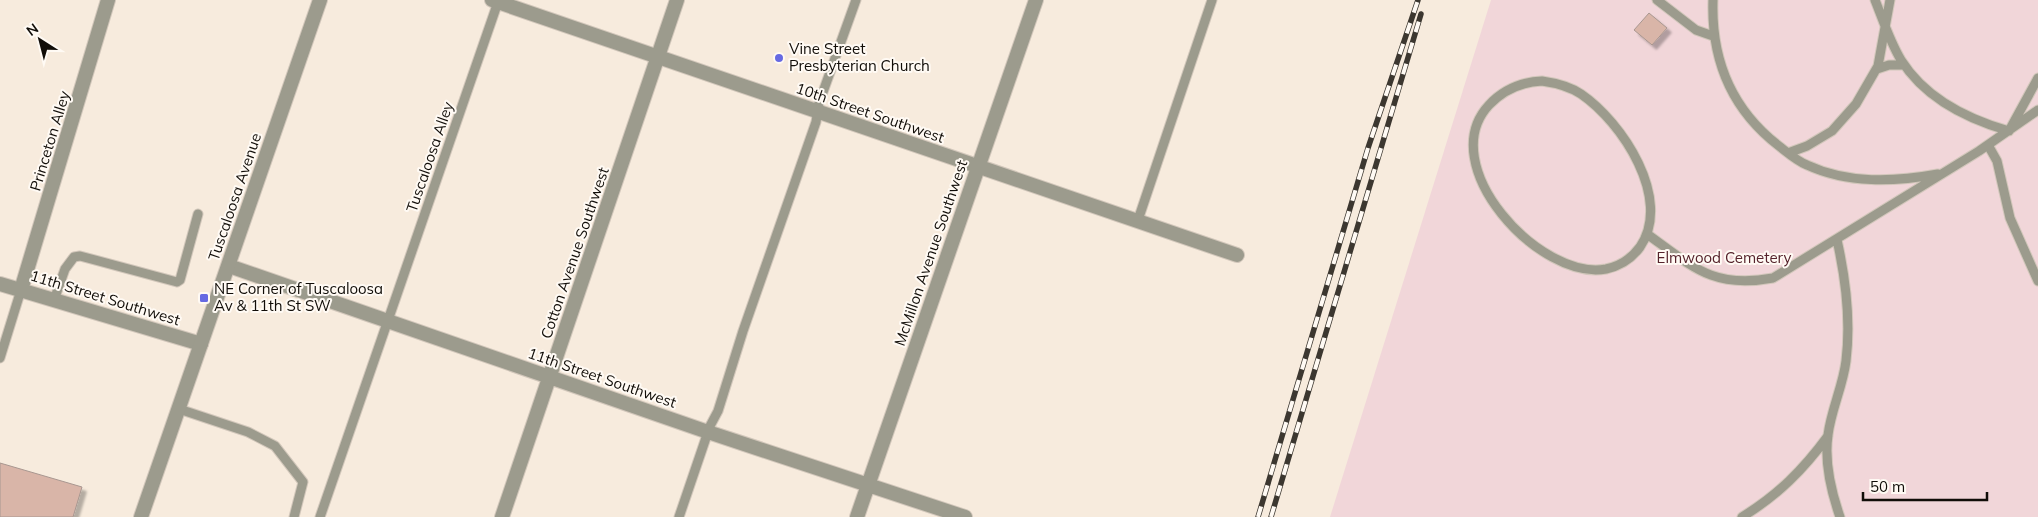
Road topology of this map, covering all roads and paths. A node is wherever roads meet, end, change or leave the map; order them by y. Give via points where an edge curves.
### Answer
1 (108, 0) edge
2 (320, 0) edge
3 (677, 0) edge
4 (856, 0) edge
5 (1036, 0) edge
6 (1212, 0) edge
7 (1656, 0) edge
8 (1713, 0) edge
9 (1875, 0) edge
10 (1890, 0) edge
11 (495, 1) edge
12 (1886, 28) junction
13 (1713, 36) junction
14 (658, 58) junction
15 (1904, 65) junction
16 (1877, 69) junction
17 (2038, 78) edge
18 (2038, 110) edge
19 (818, 112) junction
20 (2009, 131) junction
21 (1988, 145) junction
22 (1788, 154) junction
23 (978, 167) junction
24 (1945, 172) junction
25 (198, 214) dead end
26 (1138, 220) junction
27 (1647, 234) junction
28 (1837, 240) junction
29 (1237, 254) dead end
30 (228, 266) junction
31 (2038, 281) edge
32 (0, 284) edge
33 (20, 290) junction
34 (54, 300) junction
35 (387, 321) junction
36 (202, 344) junction
37 (0, 358) edge
38 (550, 377) junction
39 (179, 409) junction
40 (708, 432) junction
41 (1828, 436) junction
42 (868, 484) junction
43 (141, 517) edge
44 (294, 517) edge
45 (320, 517) edge
46 (502, 517) edge
47 (679, 517) edge
48 (857, 517) edge
49 (965, 517) edge
50 (1742, 517) edge
51 (1840, 517) edge

1 - 33 street, Princeton Alley
2 - 30 street, Tuscaloosa Avenue
3 - 14 street, Cotton Avenue Southwest
4 - 19 lane
5 - 23 street, McMillon Avenue Southwest
6 - 26 lane
7 - 13 lane via 1696,30
8 - 13 lane
9 - 12 lane
10 - 12 lane
11 - 14 street, 10th Street Southwest
11 - 35 lane, Tuscaloosa Alley
12 - 15 lane
12 - 16 lane
13 - 22 lane via 1724,76 1740,105 1759,129
14 - 19 street, 10th Street Southwest
14 - 38 street, Cotton Avenue Southwest
15 - 16 lane
15 - 20 lane via 1948,106 1967,117
16 - 22 lane via 1856,104 1832,131
17 - 20 lane
18 - 20 lane
19 - 23 street, 10th Street Southwest
19 - 40 lane
20 - 21 lane
21 - 24 lane
21 - 31 lane via 1997,161 2010,218
22 - 24 lane via 1805,165 1856,178 1899,180
23 - 26 street, 10th Street Southwest
23 - 42 street, McMillon Avenue Southwest
24 - 28 lane
25 - 34 lane via 177,282 80,256 74,257 65,269
26 - 29 street, 10th Street Southwest
27 - 27 lane via 1652,216 1638,164 1615,126 1581,94 1555,82 1530,82 1507,90 1486,108 1475,130 1475,168 1494,204 1530,242 1564,262 1593,270 1627,260
27 - 28 lane via 1709,276 1753,282 1773,278
28 - 41 lane via 1847,293 1848,336 1843,380
30 - 35 street, 11th Street Southwest
30 - 36 street, Tuscaloosa Avenue
32 - 33 street, 11th Street Southwest
33 - 34 street, 11th Street Southwest
33 - 37 lane
34 - 36 street, 11th Street Southwest
35 - 38 street, 11th Street Southwest
35 - 45 lane, Tuscaloosa Alley
36 - 39 street, Tuscaloosa Avenue
38 - 40 street, 11th Street Southwest
38 - 46 street, Cotton Avenue Southwest
39 - 43 street, Tuscaloosa Avenue
39 - 44 lane via 248,432 275,446 303,482
40 - 42 street, 11th Street Southwest
40 - 47 lane
41 - 50 lane via 1788,484
41 - 51 lane via 1830,477
42 - 48 street, McMillon Avenue Southwest
42 - 49 street, 11th Street Southwest

